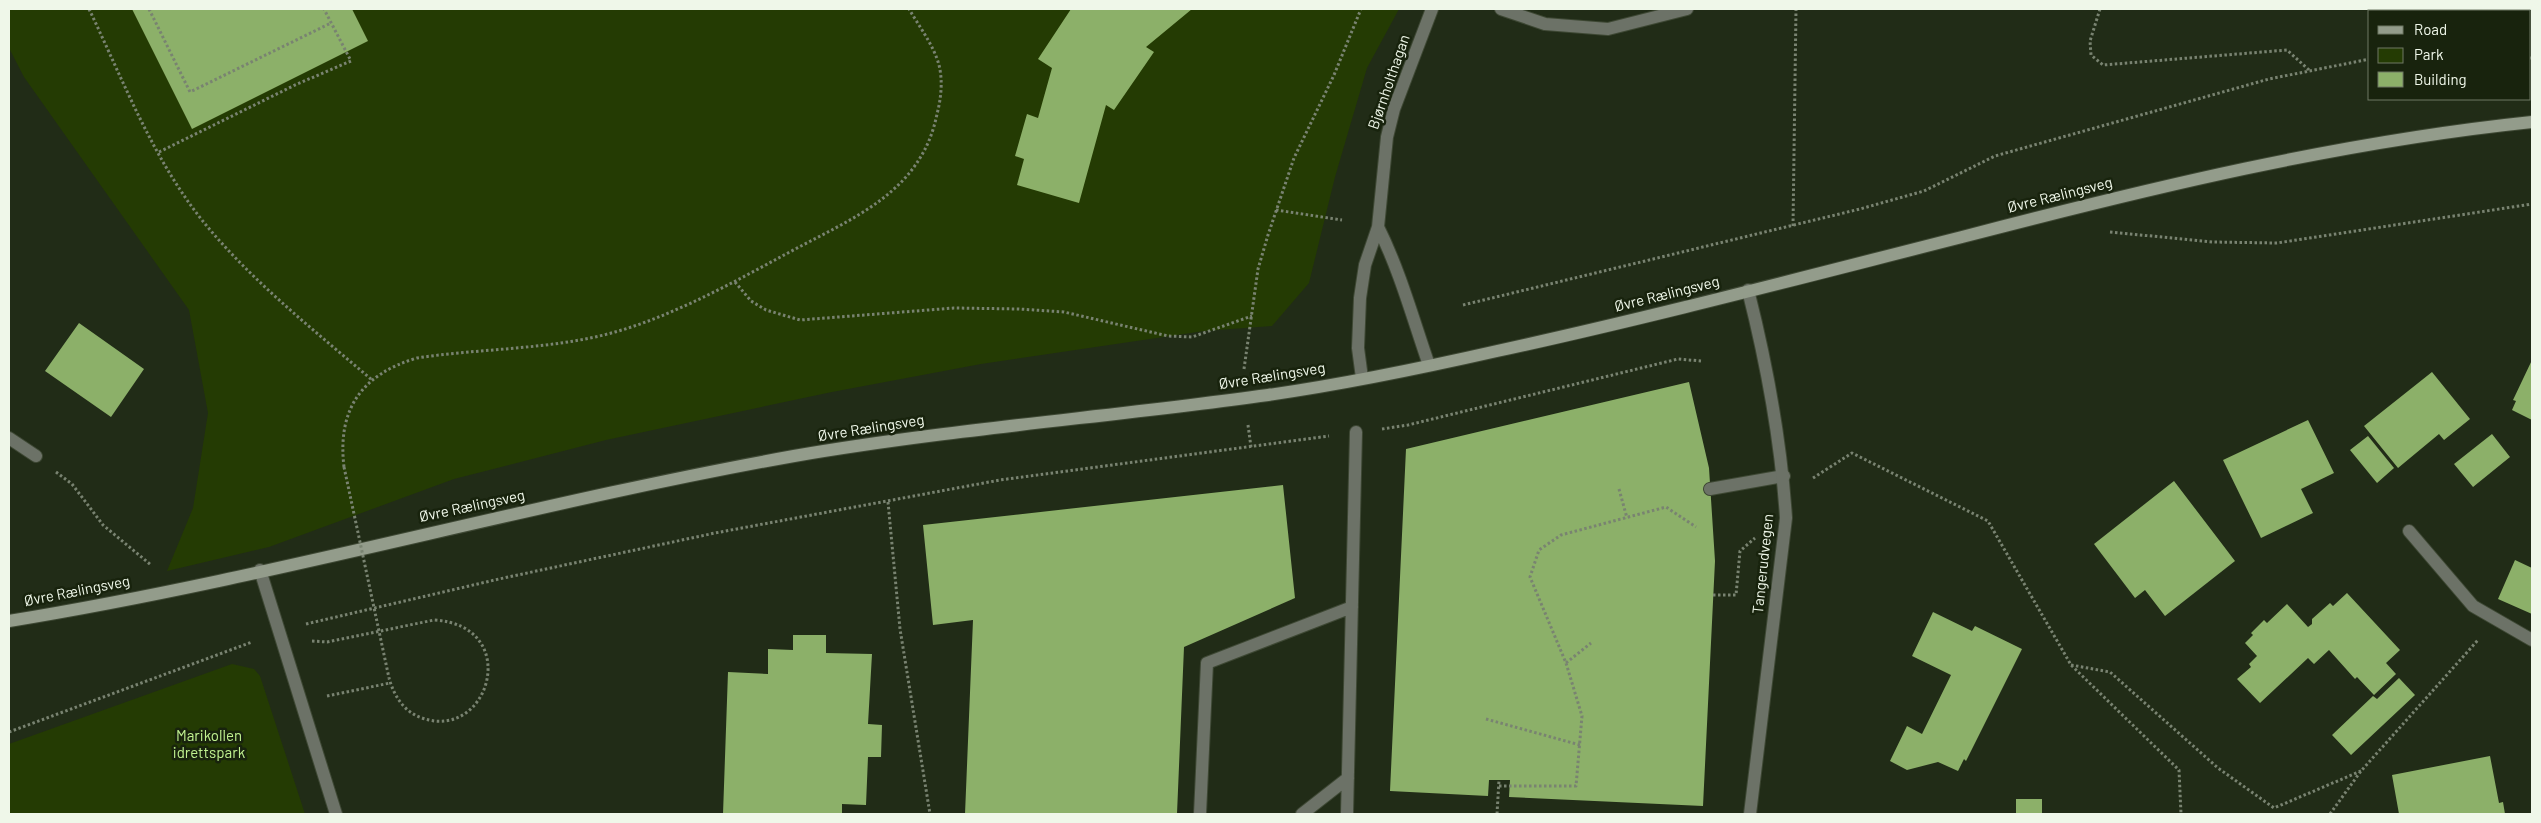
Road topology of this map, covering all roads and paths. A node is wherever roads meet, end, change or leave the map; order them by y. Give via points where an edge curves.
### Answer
1 (89, 9) edge
2 (149, 9) edge
3 (324, 9) edge
4 (909, 9) edge
5 (1361, 9) edge
6 (1432, 9) edge
7 (1501, 9) edge
8 (1686, 9) edge
9 (1796, 9) edge
10 (2100, 9) edge
11 (331, 23) junction
12 (2368, 59) edge
13 (2309, 70) junction
14 (2532, 122) edge
15 (159, 152) junction
16 (2532, 204) edge
17 (1276, 210) junction
18 (1342, 220) dead end
19 (1794, 226) junction
20 (1378, 227) junction
21 (2110, 232) dead end
22 (735, 282) junction
23 (1748, 290) junction
24 (1463, 305) dead end
25 (1252, 316) junction
26 (1701, 361) dead end
27 (1429, 366) junction
28 (1242, 378) dead end
29 (1362, 378) junction
30 (372, 380) junction
31 (1246, 418) dead end
32 (1356, 432) junction
33 (9, 438) edge
34 (1251, 447) junction
35 (36, 456) joint
36 (1784, 476) junction
37 (1812, 478) dead end
38 (1619, 489) dead end
39 (1710, 489) dead end
40 (888, 502) junction
41 (1627, 518) junction
42 (1696, 527) dead end
43 (2409, 531) dead end
44 (1756, 537) dead end
45 (260, 570) junction
46 (179, 588) junction
47 (1713, 595) dead end
48 (1352, 607) junction
49 (2496, 619) junction
50 (9, 620) edge
51 (300, 626) junction
52 (280, 632) junction
53 (2532, 640) edge
54 (1591, 643) dead end
55 (1566, 663) junction
56 (2071, 665) junction
57 (390, 683) junction
58 (338, 694) dead end
59 (1486, 718) dead end
60 (9, 732) edge
61 (1580, 745) junction
62 (2361, 771) junction
63 (1348, 778) junction
64 (1499, 780) dead end
65 (1499, 786) junction
66 (336, 814) edge
67 (930, 814) edge
68 (1200, 814) edge
69 (1302, 814) edge
70 (1347, 814) edge
71 (1497, 814) edge
72 (1750, 814) edge
73 (2180, 814) edge
74 (2330, 814) edge

1 - 15 path
2 - 11 path via 190,92
3 - 11 path
4 - 22 path via 934,53 941,83 935,124 918,165 879,202
5 - 17 path via 1294,158
6 - 20 street, Bjørnholthagan via 1394,109 1387,137
7 - 8 street via 1545,24 1608,29
9 - 19 path
10 - 13 path via 2090,41 2090,55 2103,65 2287,50
11 - 15 path via 351,61
12 - 13 path
13 - 19 path via 1995,156 1924,191
14 - 23 main road, Øvre Rælingsveg via 2350,148 2151,188
15 - 30 path via 206,224 249,271
16 - 21 path via 2277,243 2203,241
17 - 18 path
17 - 25 path via 1258,269
19 - 24 path
20 - 27 street via 1393,257
20 - 29 street, Bjørnholthagan via 1365,265 1360,298 1358,348
22 - 25 path via 751,301 766,310 800,320 954,308 1019,309 1064,312 1168,336 1192,337
22 - 30 path via 615,332 554,343 417,358 396,364
23 - 27 main road, Øvre Rælingsveg
23 - 36 street, Tangerudvegen via 1762,346
25 - 28 path
26 - 32 path via 1678,359 1408,425
27 - 29 main road, Øvre Rælingsveg
29 - 45 main road, Øvre Rælingsveg via 1273,394 994,426 795,456
30 - 57 path, bridge via 353,402 342,446
31 - 34 path
32 - 34 path
32 - 48 street
33 - 35 street
34 - 40 path via 1000,480
35 - 46 path via 72,484 103,525
36 - 39 street
36 - 72 street, Tangerudvegen via 1786,518
37 - 56 path via 1852,453 1988,521
38 - 41 path
40 - 51 path via 715,533
40 - 67 path via 900,629
41 - 42 path via 1666,507
41 - 55 path via 1561,535 1539,550 1530,577
43 - 49 street via 2473,606
44 - 47 path via 1740,551 1736,596
45 - 46 main road, Øvre Rælingsveg
45 - 52 street
46 - 50 main road, Øvre Rælingsveg
48 - 63 street
48 - 68 street via 1207,663
49 - 53 street
49 - 62 path
51 - 52 path
51 - 57 path via 310,641 327,642 419,622 451,621 477,636 489,664 483,694 460,716 443,721 416,716 402,706
52 - 60 path
52 - 66 street
54 - 55 path
55 - 61 path via 1582,716
56 - 62 path via 2110,672 2218,768 2274,808
56 - 73 path via 2179,770
57 - 58 path
59 - 61 path
61 - 65 path via 1576,786
62 - 74 path
63 - 69 street
63 - 70 street
64 - 65 path
65 - 71 path

